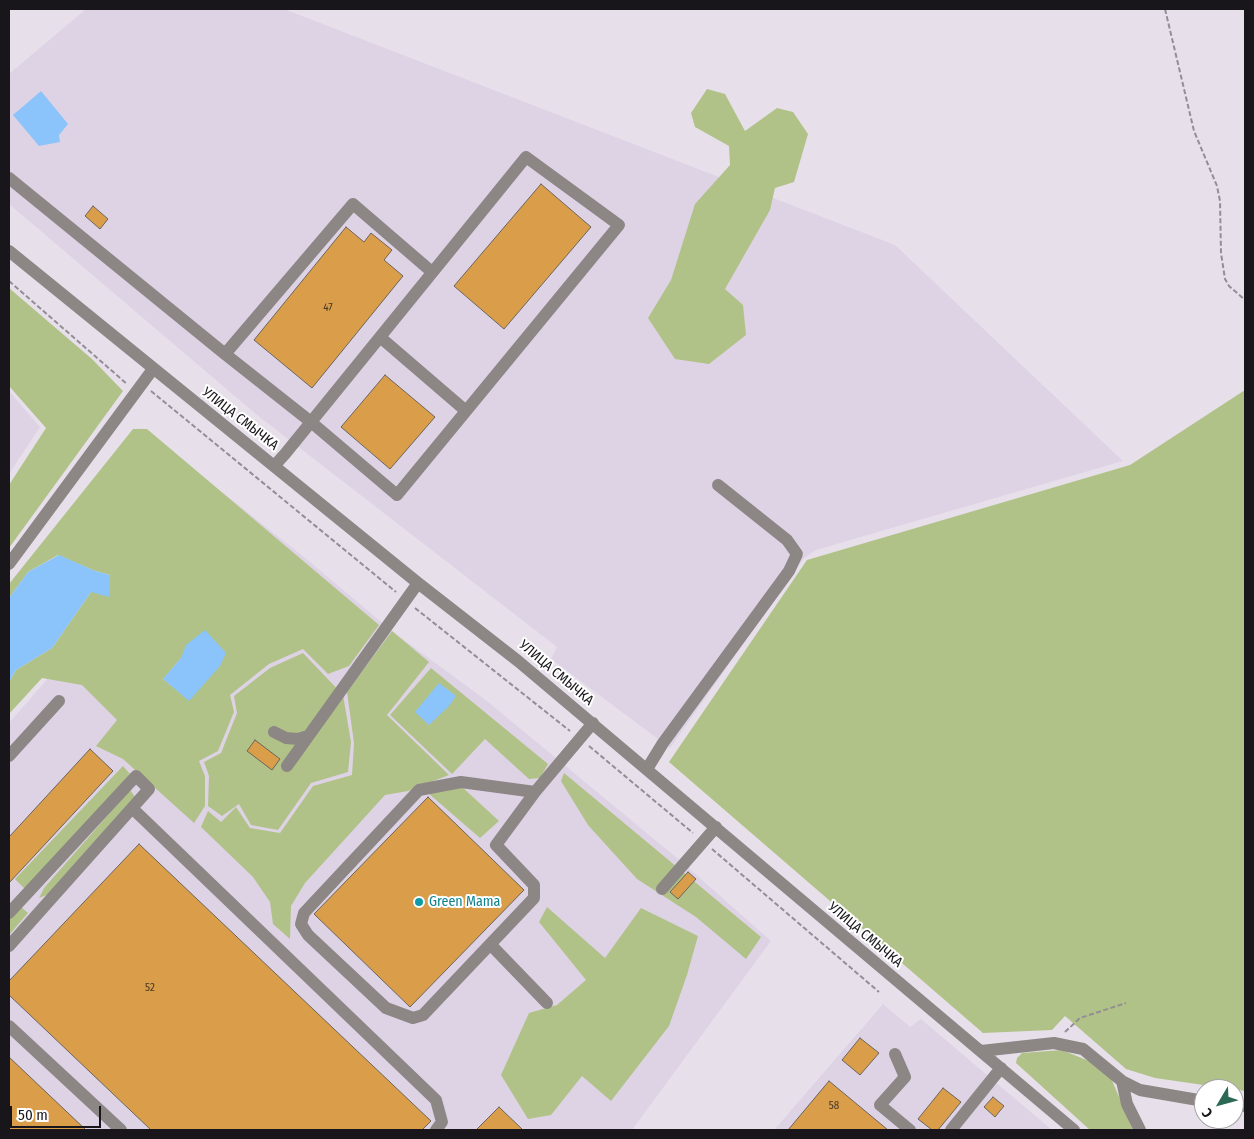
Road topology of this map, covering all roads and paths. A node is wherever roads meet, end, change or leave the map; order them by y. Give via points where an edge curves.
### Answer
1 (1165, 9) edge
2 (9, 178) edge
3 (9, 251) edge
4 (432, 272) junction
5 (9, 281) edge
6 (1245, 300) edge
7 (380, 337) junction
8 (225, 354) junction
9 (153, 369) junction
10 (140, 387) junction
11 (466, 411) junction
12 (311, 422) junction
13 (275, 465) junction
14 (718, 485) dead end
15 (9, 564) edge
16 (418, 583) junction
17 (406, 600) junction
18 (59, 701) dead end
19 (593, 723) junction
20 (274, 732) dead end
21 (308, 736) junction
22 (580, 739) junction
23 (9, 756) edge
24 (287, 766) dead end
25 (647, 769) junction
26 (535, 792) junction
27 (132, 808) junction
28 (716, 827) junction
29 (703, 841) junction
30 (662, 889) dead end
31 (9, 913) edge
32 (490, 944) junction
33 (9, 946) edge
34 (879, 992) dead end
35 (547, 1003) dead end
36 (1126, 1003) dead end
37 (11, 1033) edge
38 (1054, 1043) junction
39 (981, 1051) junction
40 (896, 1054) dead end
41 (1001, 1068) junction
42 (1122, 1081) junction
43 (1194, 1099) edge
44 (443, 1127) edge
45 (121, 1130) edge
46 (910, 1130) edge
47 (951, 1130) edge
48 (1074, 1130) edge
49 (1140, 1130) edge

1 - 6 path via 1194,131 1217,186 1225,279
2 - 8 street
3 - 9 street, УЛИЦА СМЫЧКА
4 - 7 street
4 - 8 street via 353,204
4 - 11 street via 526,157 620,225
5 - 10 path via 126,384
7 - 11 street
7 - 12 street
8 - 12 street
9 - 10 street
9 - 13 street, УЛИЦА СМЫЧКА
10 - 15 street
10 - 17 path via 154,392
11 - 12 street via 397,494
12 - 13 street
13 - 16 street, УЛИЦА СМЫЧКА
14 - 25 street via 787,540 797,554 789,571
16 - 17 street
16 - 19 street, УЛИЦА СМЫЧКА
17 - 21 street
17 - 22 path
18 - 23 street
19 - 22 street
19 - 25 street, УЛИЦА СМЫЧКА
20 - 21 street via 286,738
21 - 24 street
22 - 26 street
22 - 29 path
25 - 28 street, УЛИЦА СМЫЧКА
26 - 32 street via 496,845 534,885 534,898
26 - 32 street via 461,782 419,790 304,912 301,924 308,935 386,1008 413,1018 422,1015
27 - 31 street via 149,789 136,776
27 - 33 street
27 - 44 street via 436,1100
28 - 29 street
28 - 39 street, УЛИЦА СМЫЧКА
29 - 30 street
29 - 34 path
32 - 35 street
36 - 38 path via 1080,1018
37 - 45 street
38 - 39 street
38 - 42 street via 1083,1049
39 - 41 street, УЛИЦА СМЫЧКА
40 - 46 street via 905,1077 880,1105
41 - 47 street
41 - 48 street, УЛИЦА СМЫЧКА
42 - 43 street via 1158,1095
42 - 49 street via 1127,1104

